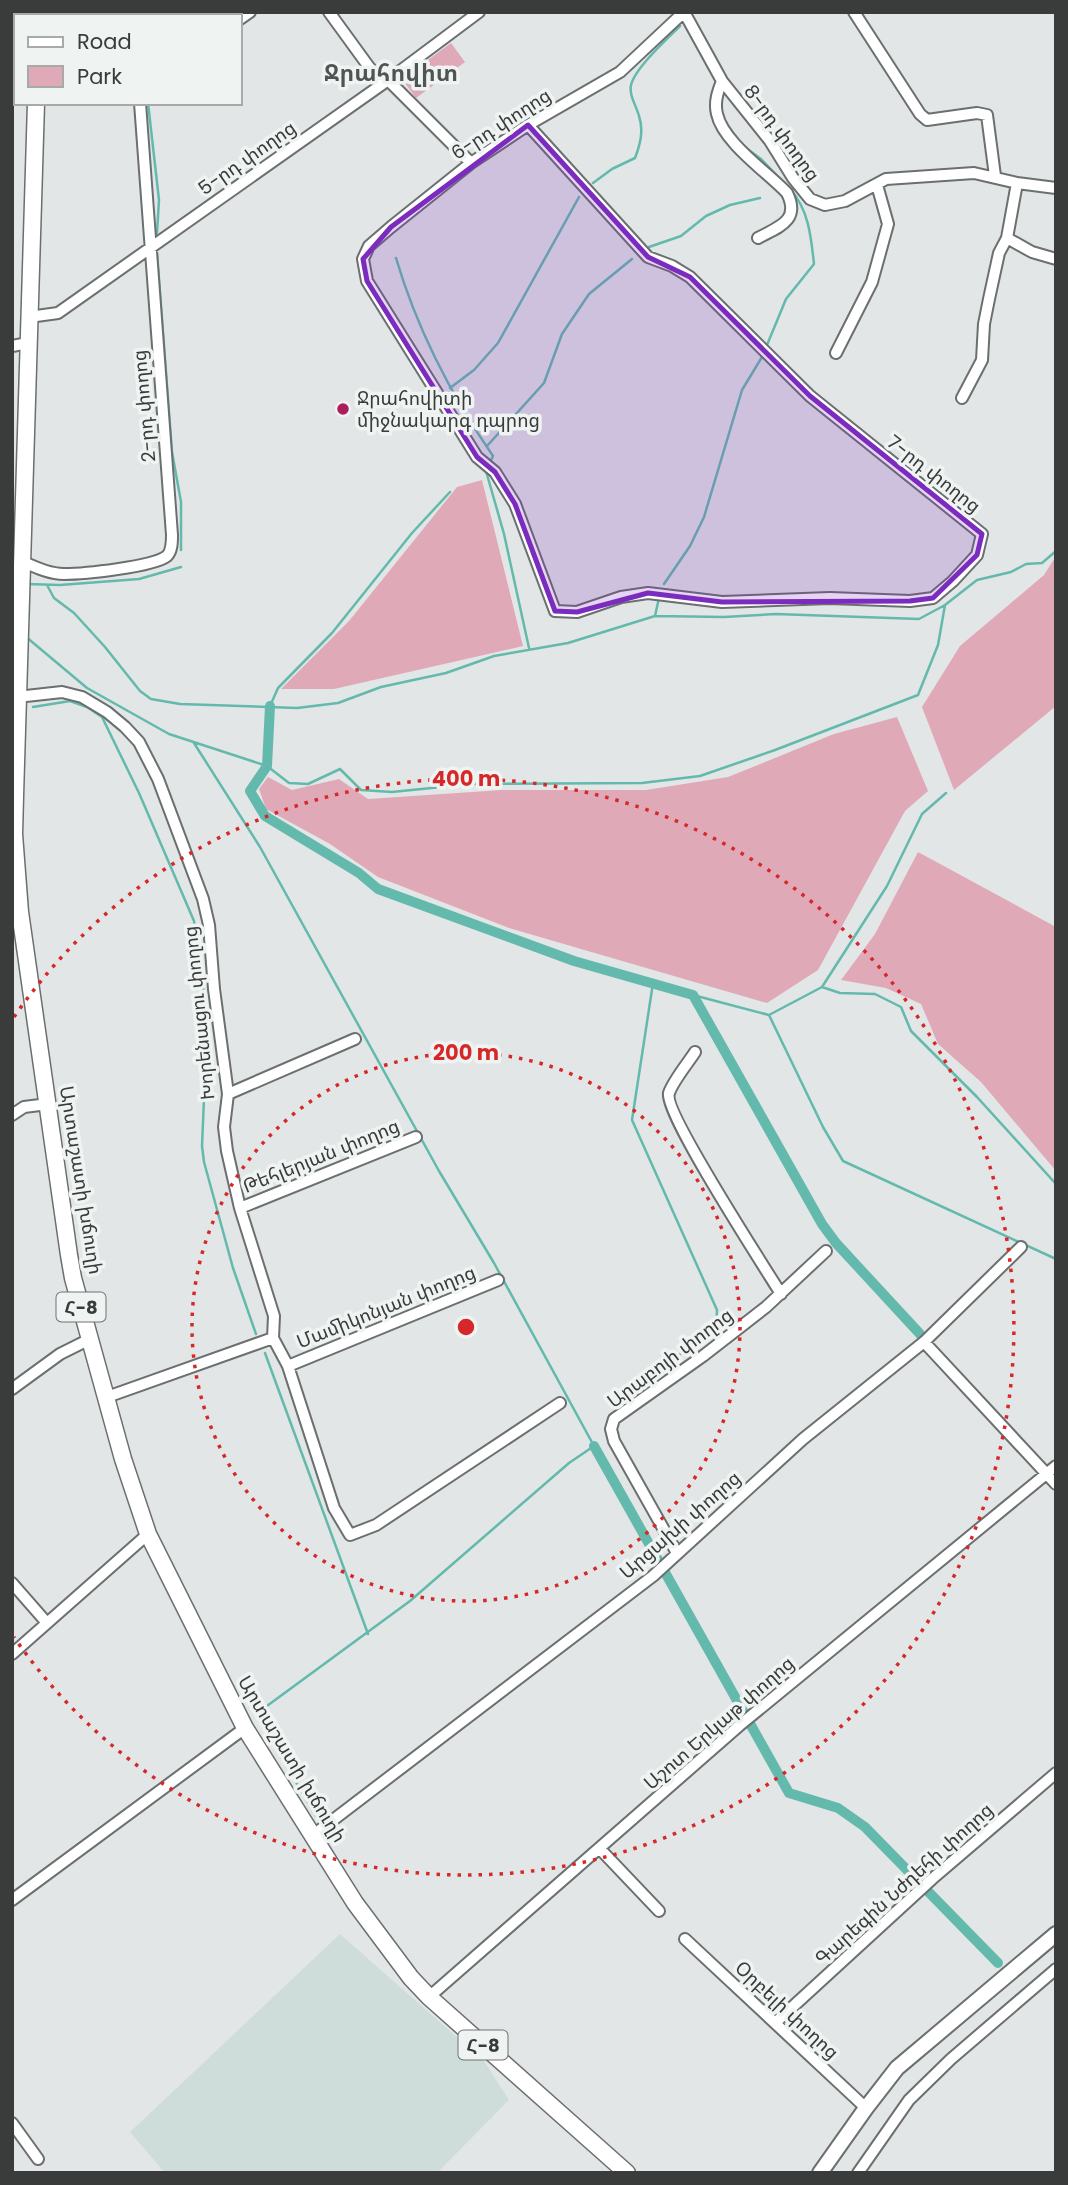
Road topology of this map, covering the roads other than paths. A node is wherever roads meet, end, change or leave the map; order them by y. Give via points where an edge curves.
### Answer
1 (330, 12) edge
2 (479, 12) edge
3 (684, 12) edge
4 (854, 12) edge
5 (722, 80) junction
6 (386, 81) junction
7 (36, 105) edge
8 (140, 105) edge
9 (528, 125) junction
10 (471, 163) junction
11 (995, 176) junction
12 (1017, 183) junction
13 (877, 185) junction
14 (1056, 188) edge
15 (1007, 238) junction
16 (758, 239) dead end
17 (150, 247) junction
18 (1056, 259) edge
19 (29, 317) junction
20 (20, 344) edge
21 (836, 353) dead end
22 (962, 398) dead end
23 (488, 466) joint
24 (21, 578) junction
25 (16, 615) edge
26 (16, 651) edge
27 (17, 698) junction
28 (355, 1039) dead end
29 (695, 1052) dead end
30 (228, 1094) junction
31 (48, 1104) junction
32 (12, 1115) edge
33 (416, 1137) dead end
34 (240, 1208) junction
35 (1021, 1247) dead end
36 (826, 1251) dead end
37 (498, 1280) dead end
38 (780, 1294) junction
39 (273, 1338) junction
40 (90, 1339) junction
41 (924, 1342) junction
42 (288, 1366) junction
43 (12, 1389) edge
44 (107, 1397) junction
45 (560, 1402) dead end
46 (1056, 1466) edge
47 (1047, 1474) junction
48 (1056, 1485) edge
49 (148, 1534) junction
50 (673, 1557) junction
51 (12, 1583) edge
52 (47, 1623) junction
53 (12, 1654) edge
54 (245, 1728) junction
55 (1056, 1773) edge
56 (312, 1836) junction
57 (600, 1849) junction
58 (12, 1900) edge
59 (659, 1911) dead end
60 (1056, 1934) edge
61 (685, 1938) dead end
62 (1056, 1969) edge
63 (429, 1997) junction
64 (776, 2022) junction
65 (866, 2108) junction
66 (12, 2123) edge
67 (38, 2159) dead end
68 (627, 2173) edge
69 (820, 2173) edge
70 (858, 2173) edge

1 - 6 street via 369,67
2 - 6 street, 5-րդ փողոց
3 - 5 street, 8-րդ փողոց
3 - 9 street, 6-րդ փողոց via 620,72
4 - 11 street via 927,120 986,115
5 - 13 street, 8-րդ փողոց via 810,199 825,205 845,201
5 - 16 street via 717,116 736,145 792,202 788,221
6 - 10 street
6 - 17 street, 5-րդ փողոց
7 - 19 main road, Հ-8
8 - 17 street, 2-րդ փողոց
9 - 10 street, 6-րդ փողոց
9 - 23 street, 7-րդ փողոց via 648,257 690,277 810,396 982,534 976,555 933,597 722,602 648,593 577,612 555,611 514,504
10 - 23 street, 6-րդ փողոց via 369,246 363,259 367,281 477,457
11 - 12 street, 8-րդ փողոց
11 - 13 street, 8-րդ փողոց via 974,173 886,179
12 - 14 street, 8-րդ փողոց
12 - 15 street
13 - 21 street via 888,225 872,282
15 - 18 street
15 - 22 street via 989,299 982,360
17 - 19 street, 5-րդ փողոց via 58,313
17 - 24 street, 2-րդ փողոց via 170,552 139,566 62,574 42,570
19 - 20 main road, Հ-8
20 - 24 main road, Հ-8
24 - 25 main road, Հ-8
25 - 26 main road, Հ-8
26 - 27 main road, Արտաշատի խճուղի / Հ-8
27 - 30 street, Խորենացու փողոց via 62,692 82,697 125,727 144,751 204,899
27 - 31 main road, Արտաշատի խճուղի / Հ-8 via 16,871
28 - 30 street
29 - 38 street via 668,1094 669,1103
30 - 34 street, Խորենացու փողոց via 224,1127
31 - 32 street via 24,1107
31 - 40 main road, Արտաշատի խճուղի / Հ-8 via 73,1278
33 - 34 street, Թեհլերյան փողոց
34 - 39 street, Խորենացու փողոց via 274,1316
35 - 41 street, Արցախի փողոց
36 - 38 street, Արաբոյի փողոց
37 - 42 street, Մամիկոնյան փողոց
38 - 50 street, Արաբոյի փողոց via 614,1419 614,1441
39 - 42 street, Խորենացու փողոց
39 - 44 street
40 - 43 street via 60,1353
40 - 44 main road, Արտաշատի խճուղի / Հ-8
41 - 47 street
41 - 50 street, Արցախի փողոց via 803,1439
42 - 45 street, Խորենացու փողոց via 320,1470 350,1535 376,1525
44 - 49 main road, Արտաշատի խճուղի / Հ-8
46 - 47 street
47 - 48 street
47 - 57 street, Աշոտ Երկաթ փողոց via 740,1725
49 - 52 street
49 - 54 main road, Արտաշատի խճուղի / Հ-8
50 - 56 street, Արցախի փողոց
51 - 52 street
52 - 53 street
54 - 56 main road, Արտաշատի խճուղի / Հ-8
54 - 58 street
55 - 64 street, Գարեգին Նժդեհի փողոց
56 - 63 main road, Արտաշատի խճուղի / Հ-8 via 355,1903
57 - 59 street
57 - 63 street, Աշոտ Երկաթ փողոց
60 - 65 street via 897,2068
61 - 64 street, Օրբելի փողոց
62 - 70 street via 908,2100
63 - 68 main road, Հ-8
64 - 65 street, Օրբելի փողոց
65 - 69 street
66 - 67 street

